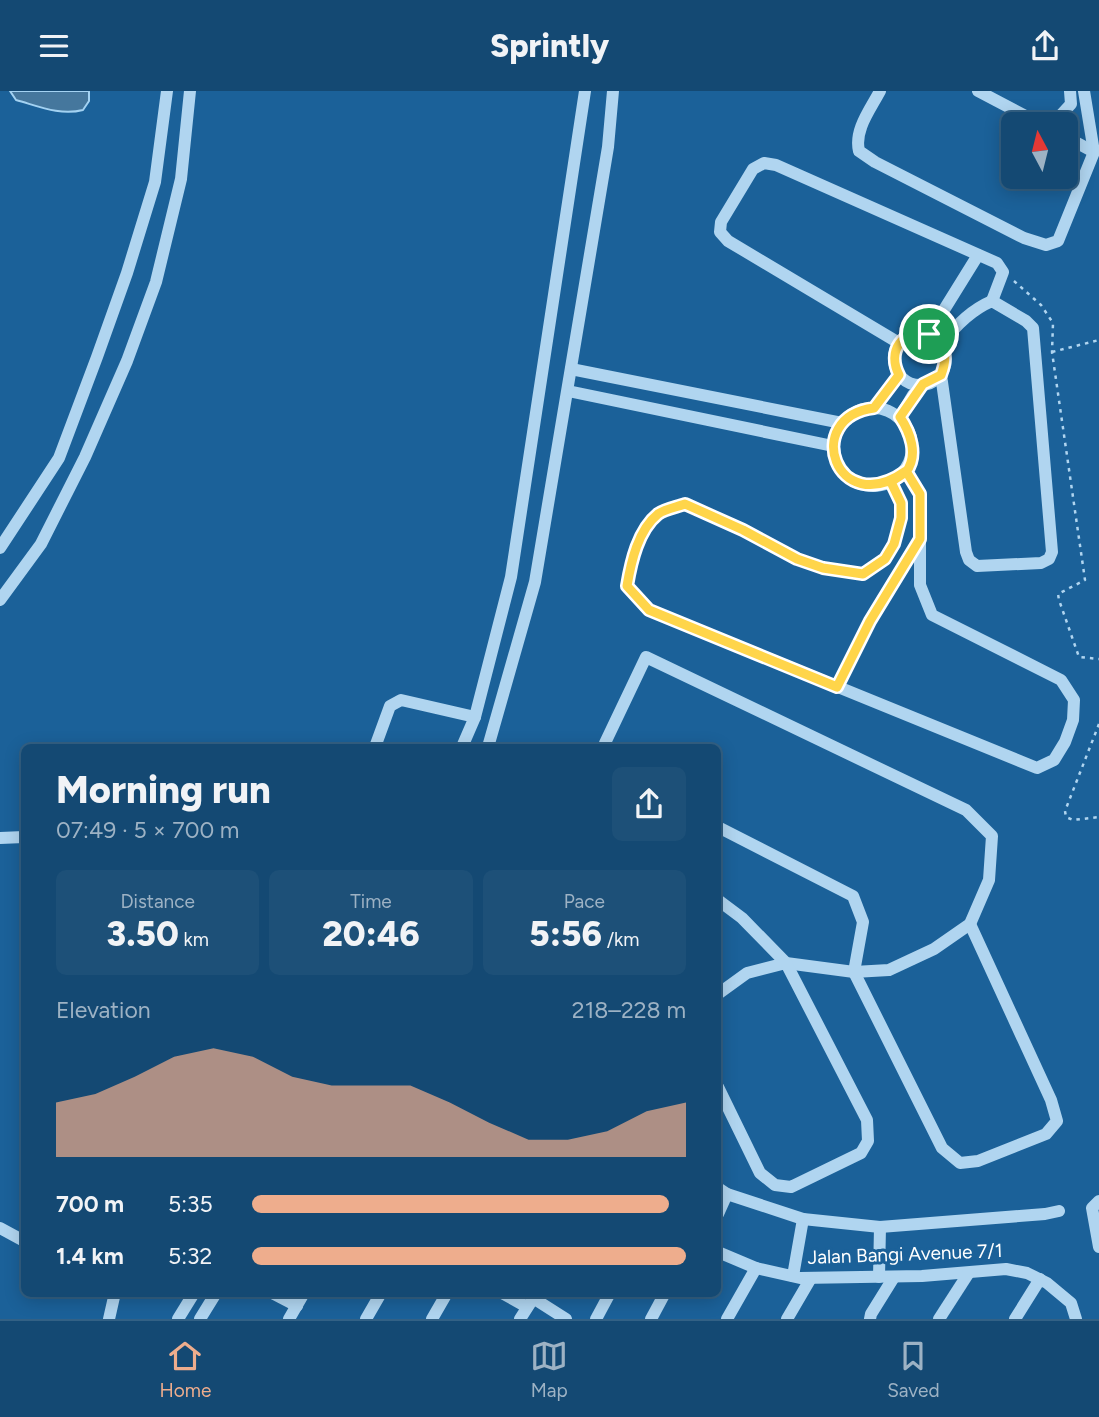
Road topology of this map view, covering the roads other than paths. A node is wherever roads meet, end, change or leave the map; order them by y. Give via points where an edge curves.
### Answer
1 (166, 91) edge
2 (190, 91) edge
3 (586, 91) edge
4 (613, 91) edge
5 (880, 91) edge
6 (978, 91) edge
7 (1070, 91) edge
8 (1084, 91) edge
9 (1018, 112) edge
10 (1064, 112) edge
11 (1078, 143) edge
12 (1094, 152) junction
13 (978, 254) junction
14 (992, 302) junction
15 (929, 334) junction
16 (899, 343) junction
17 (942, 344) junction
18 (571, 369) junction
19 (899, 375) junction
20 (941, 375) junction
21 (923, 384) junction
22 (568, 391) junction
23 (874, 408) junction
24 (900, 417) junction
25 (842, 423) junction
26 (833, 446) junction
27 (906, 471) junction
28 (891, 482) junction
29 (920, 539) junction
30 (0, 548) edge
31 (0, 600) edge
32 (837, 687) junction
33 (475, 717) junction
34 (376, 744) edge
35 (463, 744) edge
36 (489, 744) edge
37 (605, 744) edge
38 (721, 829) edge
39 (21, 837) edge
40 (0, 838) edge
41 (721, 902) edge
42 (970, 924) junction
43 (786, 963) junction
44 (854, 971) junction
45 (721, 992) edge
46 (721, 1093) edge
47 (722, 1191) edge
48 (1099, 1201) edge
49 (1059, 1211) dead end
50 (803, 1219) junction
51 (880, 1227) junction
52 (0, 1228) edge
53 (21, 1239) edge
54 (1099, 1247) edge
55 (721, 1253) edge
56 (755, 1268) junction
57 (968, 1273) junction
58 (793, 1276) junction
59 (811, 1277) junction
60 (880, 1277) junction
61 (894, 1277) junction
62 (1040, 1279) junction
63 (114, 1297) edge
64 (192, 1297) edge
65 (214, 1297) edge
66 (280, 1297) edge
67 (302, 1297) edge
68 (379, 1297) edge
69 (445, 1297) edge
70 (608, 1297) edge
71 (663, 1297) edge
72 (532, 1299) edge
73 (297, 1306) junction
74 (109, 1319) edge
75 (178, 1319) edge
76 (200, 1319) edge
77 (289, 1319) edge
78 (366, 1319) edge
79 (432, 1319) edge
80 (520, 1319) edge
81 (566, 1319) edge
82 (596, 1319) edge
83 (652, 1319) edge
84 (727, 1319) edge
85 (787, 1319) edge
86 (870, 1319) edge
87 (939, 1319) edge
88 (1015, 1319) edge
89 (1076, 1319) edge

1 - 30 street via 155,182 97,357 59,458
2 - 31 street via 181,179 151,296 127,361 41,544
3 - 33 street via 511,577
4 - 18 street
5 - 12 street via 860,128 859,151 1024,238 1046,245 1058,241
6 - 9 street
7 - 10 street via 1071,104
8 - 12 street
11 - 12 street
13 - 14 street via 997,263 1003,272
13 - 15 street
13 - 16 street via 776,165 764,163 753,169 721,222 720,232
14 - 17 street via 978,307
14 - 20 street via 1032,328 1052,552 1049,559 977,566 969,560
15 - 16 street via 913,334
15 - 17 street
16 - 19 street via 894,358
17 - 20 street via 946,361
18 - 22 street
18 - 25 street
19 - 21 street
19 - 23 street
20 - 21 street
21 - 24 street
22 - 26 street
22 - 36 street via 535,582
23 - 24 street
23 - 25 street via 862,409
24 - 27 street via 911,437
25 - 26 street
26 - 28 street via 835,459 852,480 878,486
27 - 28 street
27 - 29 street via 920,494
28 - 32 street via 901,503 894,544 885,559 863,574 797,559 685,504 659,514 632,558 627,586 649,610
29 - 32 street via 870,621
29 - 32 street via 920,585 932,615 1061,680 1074,700 1065,742 1054,760 1037,768
33 - 34 street via 401,700 390,706
33 - 35 street
37 - 42 street via 646,657 966,810 992,836 989,880
38 - 44 street via 853,896 863,922
39 - 40 street
41 - 43 street
42 - 44 street via 934,949 889,970
42 - 44 street via 1051,1100 1057,1121 1046,1134 978,1161 960,1163 942,1148
43 - 44 street
43 - 45 street via 747,973
43 - 46 street via 867,1120 868,1142 861,1153 791,1187 775,1185 761,1173
47 - 50 street
48 - 54 street via 1092,1208
49 - 51 street
50 - 51 street
50 - 58 street
51 - 60 street
52 - 53 street
55 - 56 street, Jalan Bangi Avenue 7/1
56 - 58 street, Jalan Bangi Avenue 7/1
56 - 84 street
57 - 61 street, Jalan Bangi Avenue 7/1
57 - 62 street, Jalan Bangi Avenue 7/1 via 1006,1269
57 - 87 street
58 - 59 street, Jalan Bangi Avenue 7/1
59 - 60 street, Jalan Bangi Avenue 7/1
59 - 85 street
60 - 61 street, Jalan Bangi Avenue 7/1
61 - 86 street
62 - 88 street
62 - 89 street, Jalan Bangi Avenue 7/1 via 1071,1303
63 - 74 street
64 - 75 street
65 - 76 street
66 - 73 street
67 - 73 street
68 - 78 street
69 - 79 street
70 - 82 street
71 - 83 street
72 - 80 street
72 - 81 street
73 - 77 street

